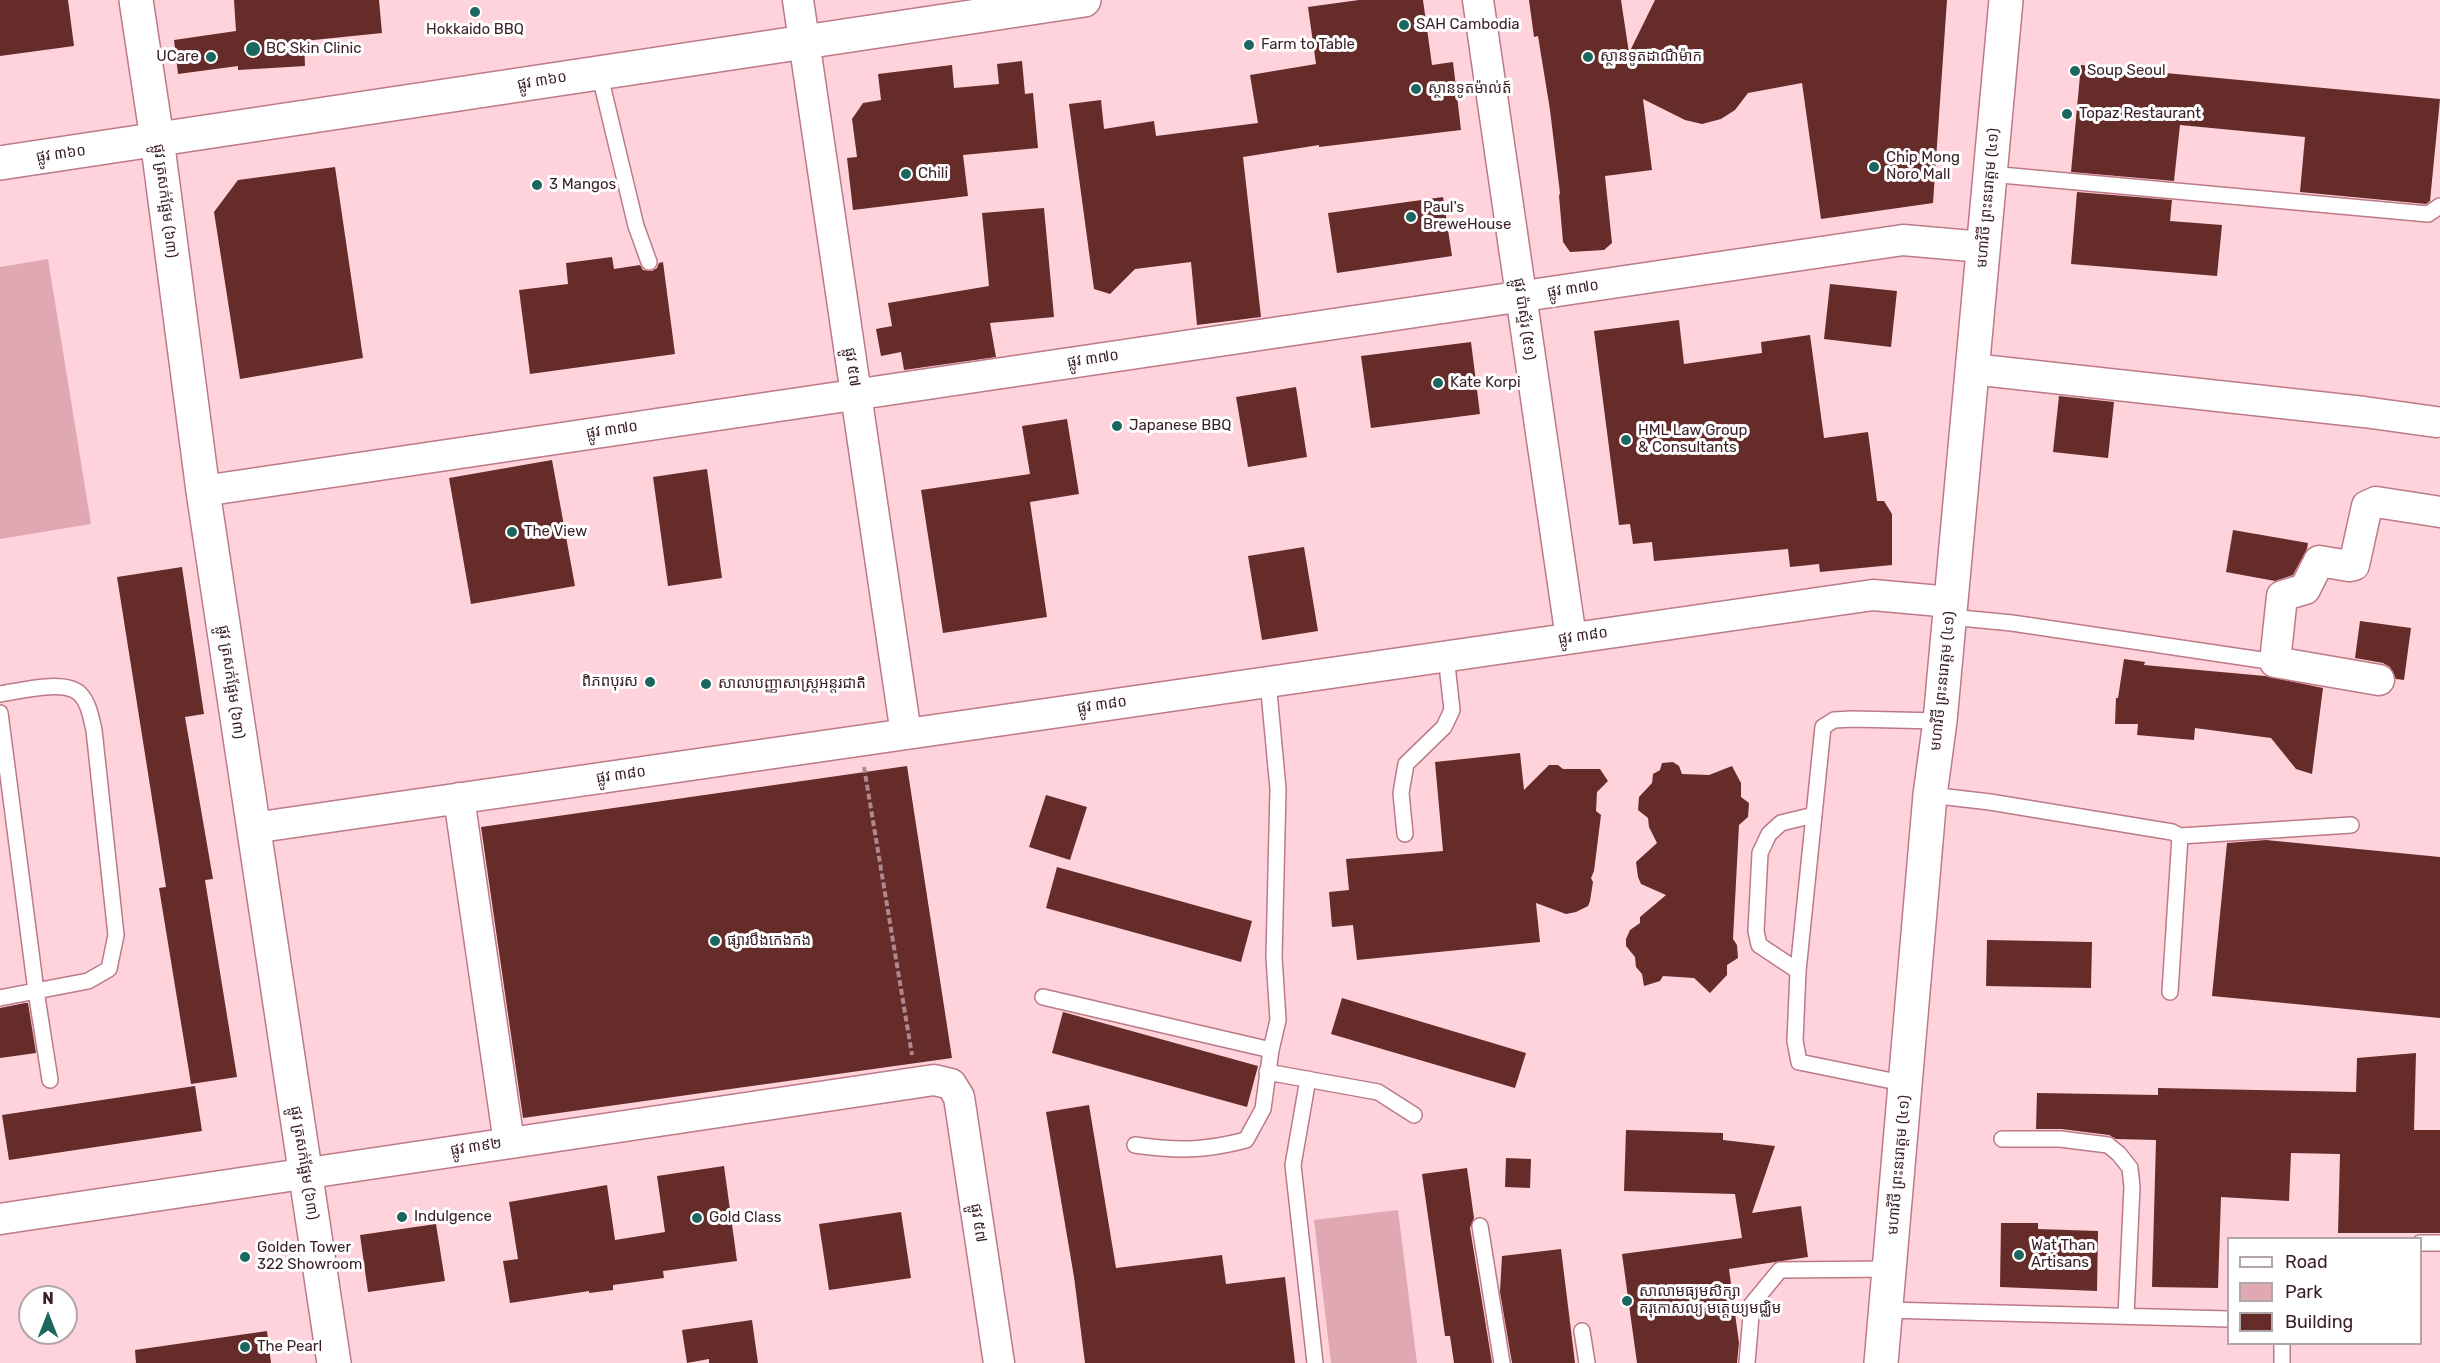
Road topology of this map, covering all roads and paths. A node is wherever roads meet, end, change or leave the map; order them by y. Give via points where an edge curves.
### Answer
1 (136, 0) edge
2 (798, 0) edge
3 (1084, 0) edge
4 (1478, 0) edge
5 (2006, 0) edge
6 (804, 42) junction
7 (599, 72) junction
8 (157, 139) junction
9 (0, 163) edge
10 (1990, 174) junction
11 (2440, 206) edge
12 (1983, 247) junction
13 (649, 262) dead end
14 (1521, 296) junction
15 (1972, 369) junction
16 (856, 394) junction
17 (2436, 422) dead end
18 (203, 491) junction
19 (2440, 512) edge
20 (1950, 610) junction
21 (1571, 638) junction
22 (1446, 656) junction
23 (2275, 662) junction
24 (2379, 680) dead end
25 (1268, 681) junction
26 (0, 694) edge
27 (0, 713) edge
28 (1940, 721) junction
29 (906, 734) junction
30 (859, 740) junction
31 (1930, 795) junction
32 (459, 798) junction
33 (1814, 815) junction
34 (2351, 825) dead end
35 (253, 828) junction
36 (1406, 834) dead end
37 (2180, 836) junction
38 (1798, 971) junction
39 (36, 991) junction
40 (2170, 992) dead end
41 (1043, 997) dead end
42 (0, 998) edge
43 (1270, 1050) junction
44 (1267, 1072) junction
45 (1308, 1079) junction
46 (50, 1080) dead end
47 (916, 1083) junction
48 (951, 1084) joint
49 (1907, 1084) junction
50 (1414, 1115) dead end
51 (2002, 1138) dead end
52 (509, 1143) junction
53 (1135, 1145) dead end
54 (305, 1173) junction
55 (0, 1219) edge
56 (1480, 1226) dead end
57 (2422, 1243) edge
58 (2440, 1243) edge
59 (1890, 1269) junction
60 (1886, 1310) junction
61 (2126, 1316) junction
62 (2227, 1319) edge
63 (1582, 1331) dead end
64 (2282, 1345) edge
65 (994, 1362) edge
66 (334, 1363) edge
67 (1315, 1363) edge
68 (1502, 1363) edge
69 (1587, 1363) edge
70 (1747, 1363) edge
71 (1881, 1363) edge
72 (2282, 1363) edge

1 - 8 street, ផ្លូវ ត្រសក់ផ្អែម (៦៣)
2 - 6 street, ផ្លូវ ៥៧
3 - 6 street, ផ្លូវ ៣៦០
4 - 14 street, ផ្លូវ ប៉ាស្ទ័រ (៥១)
5 - 10 street, មហាវិថី ព្រះនរោត្តម (៤១)
6 - 7 street, ផ្លូវ ៣៦០
6 - 16 street, ផ្លូវ ៥៧
7 - 8 street, ផ្លូវ ៣៦០
7 - 13 lane via 636,226
8 - 9 street, ផ្លូវ ៣៦០
8 - 18 street, ផ្លូវ ត្រសក់ផ្អែម (៦៣)
10 - 11 lane via 2428,214
10 - 12 street, មហាវិថី ព្រះនរោត្តម (៤១)
12 - 14 street, ផ្លូវ ៣៧០ via 1903,240
12 - 15 street, មហាវិថី ព្រះនរោត្តម (៤១)
14 - 16 street, ផ្លូវ ៣៧០
14 - 21 street, ផ្លូវ ប៉ាស្ទ័រ (៥១)
15 - 17 street
15 - 20 street, មហាវិថី ព្រះនរោត្តម (៤១)
16 - 18 street, ផ្លូវ ៣៧០
16 - 29 street, ផ្លូវ ៥៧
18 - 35 street, ផ្លូវ ត្រសក់ផ្អែម (៦៣)
19 - 23 street via 2376,502 2367,506 2354,565 2319,561 2305,589 2282,596
20 - 21 street, ផ្លូវ ៣៨០ via 1873,595
20 - 23 lane via 2012,623
20 - 28 street, មហាវិថី ព្រះនរោត្តម (៤១)
21 - 22 street, ផ្លូវ ៣៨០
22 - 25 street, ផ្លូវ ៣៨០
22 - 36 lane via 1452,710 1444,727 1406,764 1401,793
23 - 24 street
25 - 29 street, ផ្លូវ ៣៨០
25 - 43 lane via 1278,789 1278,1020
26 - 39 lane via 62,686 79,693 94,730 116,934 109,969 87,981
27 - 39 lane
28 - 31 street, មហាវិថី ព្រះនរោត្តម (៤១)
28 - 33 lane via 1852,719 1834,720 1823,727
29 - 30 street, ផ្លូវ ៣៨០
30 - 32 street, ផ្លូវ ៣៨០
30 - 47 path
31 - 37 lane
31 - 49 street, មហាវិថី ព្រះនរោត្តម (៤១)
32 - 35 street, ផ្លូវ ៣៨០
32 - 52 street
33 - 38 lane
33 - 38 lane via 1781,823 1769,834 1760,853 1756,931 1759,945
34 - 37 lane
35 - 54 street, ផ្លូវ ត្រសក់ផ្អែម (៦៣)
37 - 40 lane
38 - 49 lane via 1795,1041 1799,1062
39 - 42 lane
39 - 46 lane
41 - 43 lane
43 - 44 lane
44 - 45 lane
44 - 53 lane via 1263,1109 1246,1140 1215,1148 1172,1151
45 - 50 lane via 1378,1092
45 - 67 lane via 1293,1165
47 - 48 street, ផ្លូវ ៣៩២ via 934,1080
47 - 52 street, ផ្លូវ ៣៩២
48 - 65 street, ផ្លូវ ៥៧ via 959,1097
49 - 59 street, មហាវិថី ព្រះនរោត្តម (៤១)
51 - 61 lane via 2108,1145 2130,1168
52 - 54 street, ផ្លូវ ៣៩២
54 - 55 street, ផ្លូវ ៣៩២
54 - 66 street, ផ្លូវ ត្រសក់ផ្អែម (៦៣)
56 - 68 lane
57 - 58 lane
59 - 60 street, មហាវិថី ព្រះនរោត្តម (៤១)
59 - 70 lane via 1780,1270 1752,1304
60 - 61 lane
60 - 71 street, មហាវិថី ព្រះនរោត្តម (៤១)
61 - 62 lane
63 - 69 lane
64 - 72 lane

